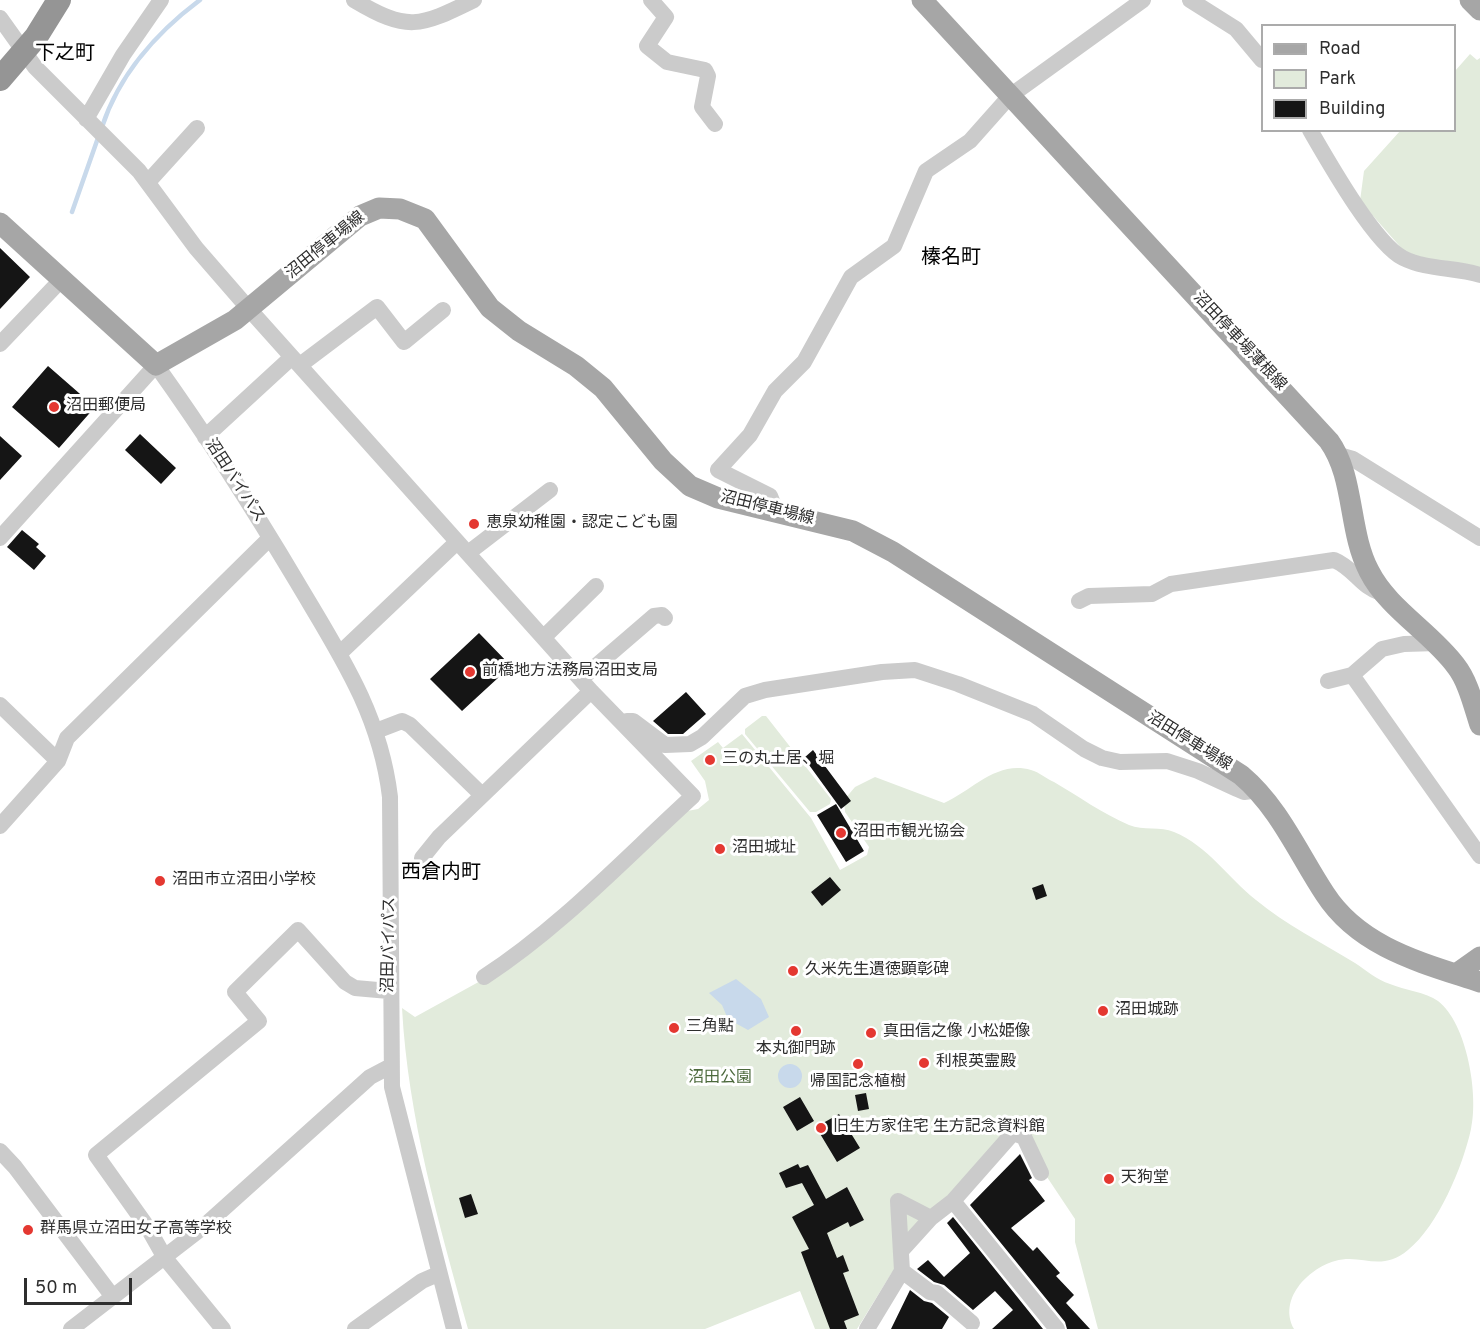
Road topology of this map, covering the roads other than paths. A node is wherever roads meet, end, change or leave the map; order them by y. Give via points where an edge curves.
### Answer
1 (59, 0) edge
2 (161, 0) edge
3 (354, 0) edge
4 (474, 0) edge
5 (651, 0) edge
6 (922, 0) edge
7 (1143, 0) edge
8 (1190, 0) edge
9 (1470, 0) edge
10 (1480, 10) edge
11 (0, 18) edge
12 (24, 52) junction
13 (1261, 58) edge
14 (0, 79) edge
15 (1010, 96) junction
16 (86, 118) junction
17 (715, 124) dead end
18 (197, 128) dead end
19 (1311, 132) edge
20 (148, 182) junction
21 (0, 223) edge
22 (1480, 275) edge
23 (62, 279) junction
24 (249, 309) junction
25 (443, 310) dead end
26 (0, 344) edge
27 (296, 361) junction
28 (156, 364) junction
29 (205, 437) junction
30 (1339, 455) junction
31 (550, 490) dead end
32 (776, 511) junction
33 (0, 538) edge
34 (270, 538) junction
35 (1480, 538) edge
36 (463, 548) junction
37 (597, 586) dead end
38 (1387, 596) junction
39 (1079, 601) dead end
40 (665, 618) dead end
41 (545, 636) junction
42 (1438, 643) junction
43 (339, 654) junction
44 (1352, 675) junction
45 (1328, 681) dead end
46 (587, 684) junction
47 (0, 705) edge
48 (621, 722) junction
49 (1480, 725) edge
50 (376, 731) junction
51 (58, 761) junction
52 (1258, 790) junction
53 (482, 795) junction
54 (0, 825) edge
55 (1480, 856) edge
56 (422, 858) dead end
57 (1480, 957) edge
58 (1456, 974) junction
59 (484, 977) dead end
60 (1480, 982) edge
61 (389, 991) junction
62 (389, 1067) junction
63 (0, 1151) edge
64 (1041, 1173) dead end
65 (953, 1201) junction
66 (931, 1218) junction
67 (902, 1250) junction
68 (165, 1258) junction
69 (902, 1271) junction
70 (438, 1274) junction
71 (113, 1297) junction
72 (972, 1323) dead end
73 (76, 1328) edge
74 (223, 1329) edge
75 (355, 1329) edge
76 (454, 1329) edge
77 (867, 1329) edge
78 (1057, 1329) edge

1 - 12 highway
2 - 16 street
3 - 4 street via 401,23 432,19
5 - 17 street via 666,17 647,46 667,62 705,70 708,76 702,106
6 - 15 main road, 沼田停車場薄根線
7 - 15 street
8 - 13 street via 1236,28
9 - 10 main road
11 - 12 street
12 - 14 highway
12 - 16 street
15 - 30 main road, 沼田停車場薄根線 via 1250,353
15 - 32 street via 970,141 926,171 894,246 851,277 804,362 775,391 750,435 718,470 770,496
16 - 20 street
18 - 20 street
19 - 22 street via 1354,203 1402,257
20 - 24 street via 196,248
21 - 23 main road
23 - 26 street
23 - 28 main road
24 - 27 street
24 - 28 main road, 沼田停車場線 via 196,344
24 - 32 main road, 沼田停車場線 via 360,216 389,207 410,211 425,219 490,308 588,374 690,486 718,498
25 - 27 street via 404,342 377,307
27 - 29 street
27 - 36 street
28 - 29 street, 沼田バイパス
28 - 33 street
29 - 34 street, 沼田バイパス
30 - 35 street via 1353,459
30 - 38 main road, 沼田停車場薄根線 via 1357,545
31 - 36 street
32 - 52 main road, 沼田停車場線 via 853,531 876,542
34 - 43 street, 沼田バイパス
34 - 51 street via 67,738
36 - 41 street
36 - 43 street
37 - 41 street
38 - 39 street via 1371,591 1347,565 1334,560 1170,584 1152,594 1089,596
38 - 42 main road, 沼田停車場薄根線
40 - 46 street via 654,616
41 - 46 street
42 - 44 street via 1382,649
42 - 49 main road, 沼田停車場薄根線 via 1458,668
43 - 50 street, 沼田バイパス via 360,689
44 - 45 street
44 - 55 street
46 - 48 street
46 - 53 street
47 - 51 street
48 - 52 street via 633,721 665,745 690,744 745,696 882,672 915,670 1033,714 1102,758 1120,762 1167,761 1245,792
48 - 59 street via 693,796 562,915
50 - 53 street via 402,721 410,725
50 - 61 street, 沼田バイパス via 387,773 390,809
51 - 54 street
52 - 58 main road, 沼田停車場線 via 1335,908 1368,937 1398,954
53 - 56 street
57 - 58 main road
58 - 60 main road
61 - 62 street, 沼田バイパス
61 - 68 street via 355,988 345,982 298,930 235,992 259,1021 96,1155 148,1227
62 - 68 street via 370,1077
62 - 70 street, 沼田バイパス
63 - 71 street
64 - 65 street via 1024,1137 1013,1133
65 - 66 street
65 - 78 street
66 - 67 street
66 - 67 street via 898,1201
67 - 69 street
68 - 71 street
68 - 74 street
69 - 72 street via 937,1293
69 - 77 street
70 - 75 street via 422,1281
70 - 76 street, 沼田バイパス
71 - 73 street

